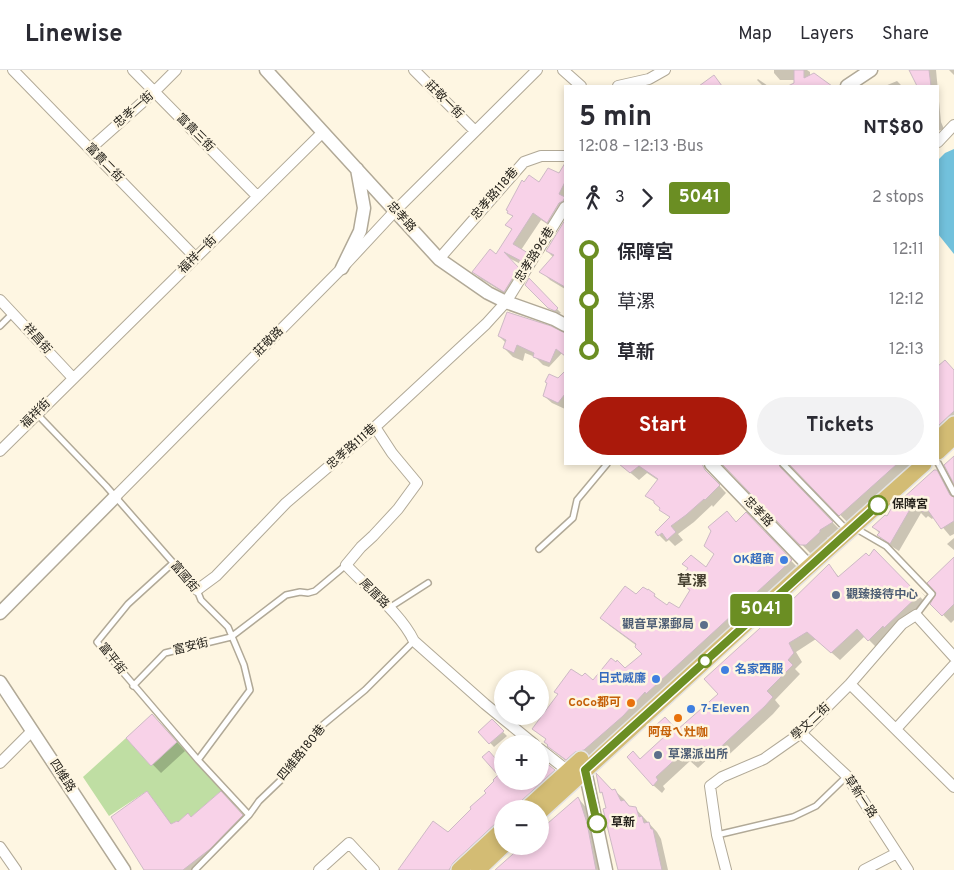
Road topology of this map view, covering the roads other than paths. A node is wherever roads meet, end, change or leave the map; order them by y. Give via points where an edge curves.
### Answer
1 (13, 70) edge
2 (133, 70) edge
3 (176, 70) edge
4 (266, 70) edge
5 (414, 70) edge
6 (537, 70) edge
7 (563, 70) edge
8 (664, 70) edge
9 (871, 70) edge
10 (580, 85) edge
11 (622, 85) edge
12 (848, 85) edge
13 (154, 92) junction
14 (954, 125) edge
15 (475, 130) junction
16 (323, 132) junction
17 (939, 141) edge
18 (90, 149) junction
19 (564, 156) edge
20 (357, 169) junction
21 (257, 196) junction
22 (564, 209) edge
23 (395, 210) junction
24 (195, 257) junction
25 (439, 259) junction
26 (342, 268) junction
27 (0, 300) edge
28 (506, 302) junction
29 (13, 313) junction
30 (564, 324) edge
31 (0, 326) edge
32 (73, 378) junction
33 (36, 414) junction
34 (954, 424) edge
35 (375, 427) junction
36 (954, 437) edge
37 (939, 448) edge
38 (939, 449) edge
39 (0, 451) edge
40 (939, 453) edge
41 (606, 465) edge
42 (712, 465) edge
43 (784, 465) edge
44 (909, 465) edge
45 (923, 465) edge
46 (954, 493) edge
47 (115, 497) junction
48 (848, 526) junction
49 (539, 548) dead end
50 (173, 563) junction
51 (807, 563) junction
52 (346, 565) junction
53 (428, 583) dead end
54 (197, 590) junction
55 (389, 608) junction
56 (0, 613) edge
57 (916, 615) junction
58 (231, 637) junction
59 (414, 641) junction
60 (954, 657) edge
61 (954, 665) edge
62 (0, 682) edge
63 (850, 684) junction
64 (133, 686) junction
65 (896, 730) junction
66 (32, 731) junction
67 (801, 733) junction
68 (523, 735) edge
69 (549, 756) edge
70 (198, 760) junction
71 (0, 763) edge
72 (585, 770) junction
73 (568, 771) junction
74 (847, 776) junction
75 (954, 787) edge
76 (536, 800) edge
77 (549, 804) edge
78 (249, 815) junction
79 (717, 835) junction
80 (494, 837) edge
81 (0, 847) edge
82 (897, 853) junction
83 (494, 855) edge
84 (16, 870) edge
85 (124, 870) edge
86 (195, 870) edge
87 (319, 870) edge
88 (374, 870) edge
89 (459, 870) edge
90 (478, 870) edge
91 (606, 870) edge
92 (726, 870) edge
93 (864, 870) edge
94 (908, 870) edge

1 - 18 street, 富貴二街
2 - 13 street, 富貴三街
3 - 13 street, 忠孝一街
4 - 16 street, 忠孝路
5 - 15 street, 莊敬一街
6 - 15 street, 莊敬路
7 - 10 street
8 - 11 street via 649,79
9 - 12 street
13 - 18 street, 忠孝一街
13 - 21 street, 富貴三街
14 - 17 street
15 - 23 street, 莊敬路
16 - 20 street, 忠孝路
16 - 21 street, 福祥一街
18 - 24 street, 富貴二街
19 - 25 street, 忠孝路118巷 via 541,156 524,162
20 - 23 street, 忠孝路
20 - 26 street via 364,208 360,231
21 - 24 street, 福祥一街
22 - 28 street, 忠孝路96巷
23 - 25 street, 忠孝路
23 - 26 street, 莊敬路
24 - 32 street, 福祥一街
25 - 28 street, 忠孝路
26 - 47 street, 莊敬路
27 - 29 street, 祥昌街
28 - 30 street, 忠孝路
28 - 35 street, 忠孝路111巷
29 - 31 lane
29 - 32 street, 祥昌街
32 - 33 street, 福祥街
33 - 39 street, 福祥街
33 - 47 lane, 富國街
34 - 37 main road
35 - 52 street via 417,483 398,509
35 - 54 street, 忠孝路111巷 via 286,503 216,576
36 - 38 main road
40 - 46 lane
41 - 49 lane via 577,500 573,518
42 - 51 street, 忠孝路
43 - 48 lane
44 - 48 main road
45 - 48 main road
47 - 50 lane, 富國街
47 - 56 street, 莊敬路
48 - 51 main road
48 - 57 lane via 886,546 932,594
50 - 54 lane, 富國街
50 - 64 lane, 富平街 via 128,604 96,642
51 - 72 main road
51 - 73 main road
52 - 55 street, 尾厝路
52 - 58 lane via 314,591 286,595
53 - 55 lane
54 - 58 lane, 富國街 via 202,600 228,627
55 - 59 street, 尾厝路
57 - 60 street
57 - 63 street, 學文二街 via 902,624
58 - 64 lane, 富安街 via 165,653
58 - 70 lane, 富國街 via 244,665 250,690
59 - 68 street, 尾厝路
59 - 78 lane, 四維路180巷 via 319,728 284,778 258,801
61 - 65 street
62 - 66 street, 四維路
63 - 65 street
63 - 67 street, 學文二街
64 - 70 lane, 富平街
65 - 75 street
66 - 71 street
66 - 85 street, 四維路
67 - 74 street, 草新一路
67 - 79 street, 學文二街 via 764,759 722,777 710,786
69 - 73 street
70 - 78 lane, 富平街
72 - 73 street
72 - 77 main road
72 - 91 street
73 - 76 main road
74 - 79 lane via 816,806 793,817
74 - 82 street, 草新一路
78 - 86 lane, 四維路180巷
79 - 92 street, 學文二街
80 - 89 main road
81 - 84 street
82 - 93 street
82 - 94 street, 草新一路
83 - 90 main road
87 - 88 street via 349,843

